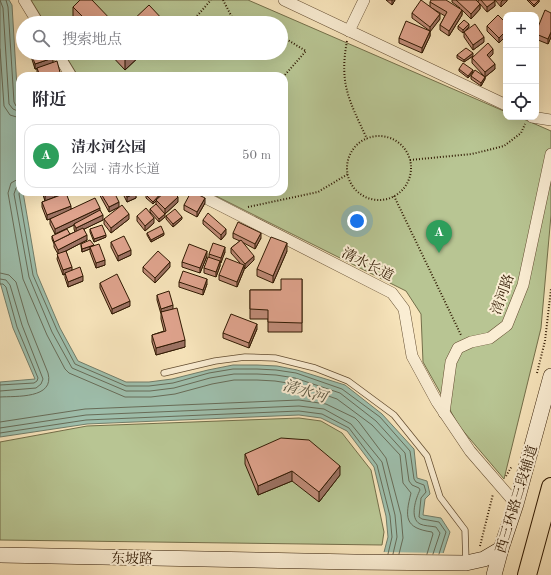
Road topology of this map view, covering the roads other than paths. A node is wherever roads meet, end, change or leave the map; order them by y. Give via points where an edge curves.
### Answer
1 (24, 0) edge
2 (284, 0) edge
3 (364, 0) edge
4 (34, 16) edge
5 (349, 31) junction
6 (61, 60) edge
7 (69, 72) edge
8 (503, 104) edge
9 (539, 120) edge
10 (551, 120) edge
11 (551, 154) edge
12 (202, 196) edge
13 (164, 373) dead end
14 (551, 376) edge
15 (444, 413) junction
16 (551, 488) edge
17 (516, 504) junction
18 (500, 549) junction
19 (0, 555) edge
20 (464, 565) edge
21 (494, 575) edge
22 (527, 575) edge

1 - 4 street
2 - 5 street
3 - 5 street
5 - 8 street
6 - 7 street
9 - 10 street
11 - 15 street, 清河路 via 523,285 507,325 490,338 458,348 451,362
12 - 15 street, 清水长道 via 392,294 404,309 412,356
13 - 20 lane via 215,361 245,357 275,358 315,368 348,381 394,415 428,456 440,497 465,530
14 - 17 main road, 西三环路三段辅道
15 - 17 street, 清水长道 via 470,451
16 - 22 highway
17 - 18 main road, 西三环路三段辅道
18 - 20 main road, 东坡路 via 484,559
18 - 21 main road, 西三环路三段辅道
19 - 20 main road, 东坡路

